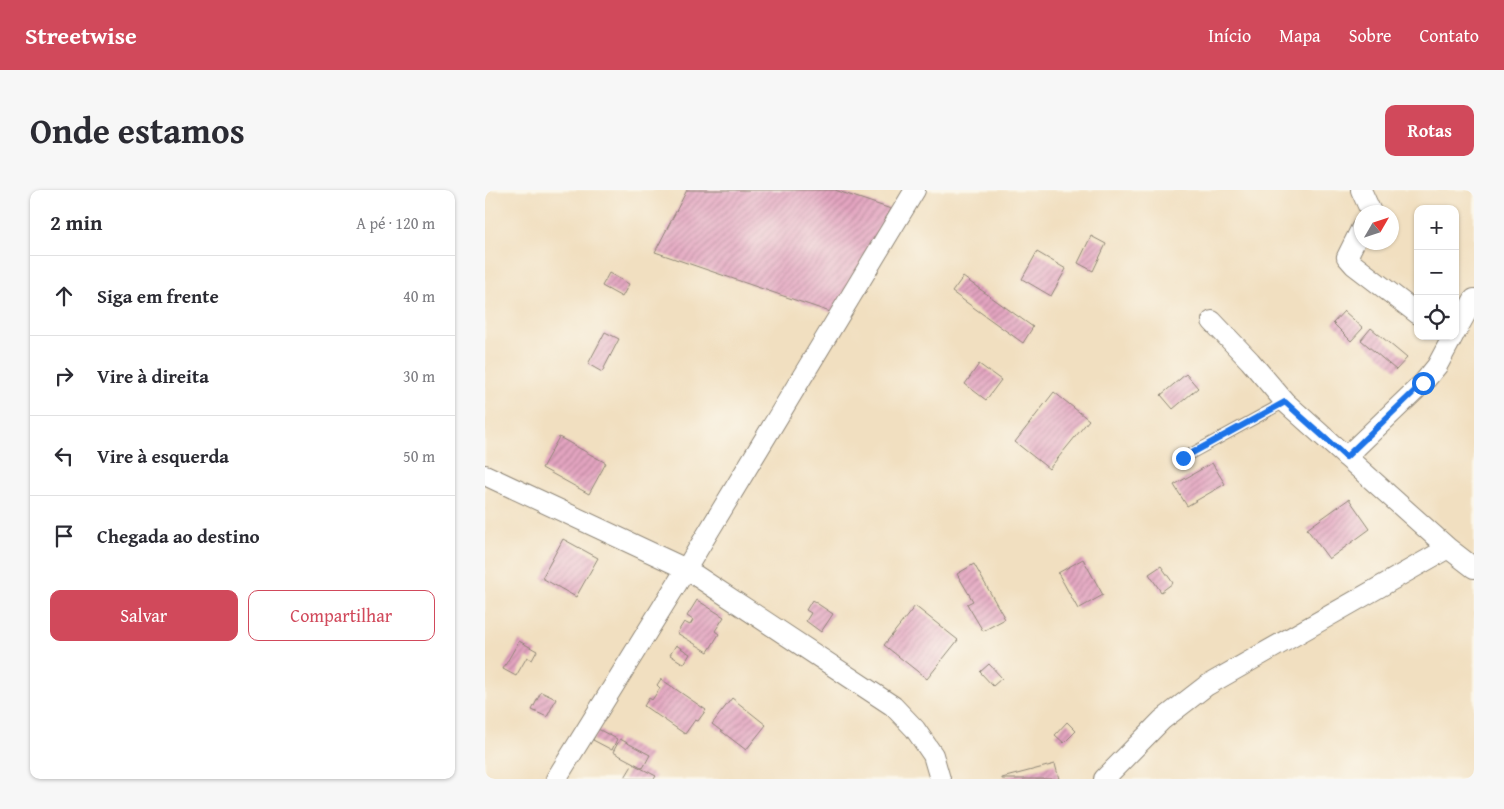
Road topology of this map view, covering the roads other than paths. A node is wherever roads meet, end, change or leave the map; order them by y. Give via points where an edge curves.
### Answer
1 (915, 190) edge
2 (1361, 190) edge
3 (1368, 205) edge
4 (1354, 243) edge
5 (1474, 299) edge
6 (1414, 311) edge
7 (1212, 321) dead end
8 (1459, 324) edge
9 (1450, 340) edge
10 (1285, 402) junction
11 (1346, 457) junction
12 (1183, 458) dead end
13 (485, 475) edge
14 (1448, 548) junction
15 (1474, 568) edge
16 (686, 569) junction
17 (556, 779) edge
18 (939, 779) edge
19 (1104, 779) edge

1 - 16 street
2 - 3 street
4 - 6 street via 1347,257 1354,265
5 - 8 street
7 - 10 street
9 - 11 street via 1437,366 1423,383
10 - 11 street
10 - 12 lane
11 - 14 street
13 - 16 street
14 - 15 street
14 - 19 street via 1206,686 1162,720
16 - 17 street
16 - 18 street via 893,706 915,728 933,755

